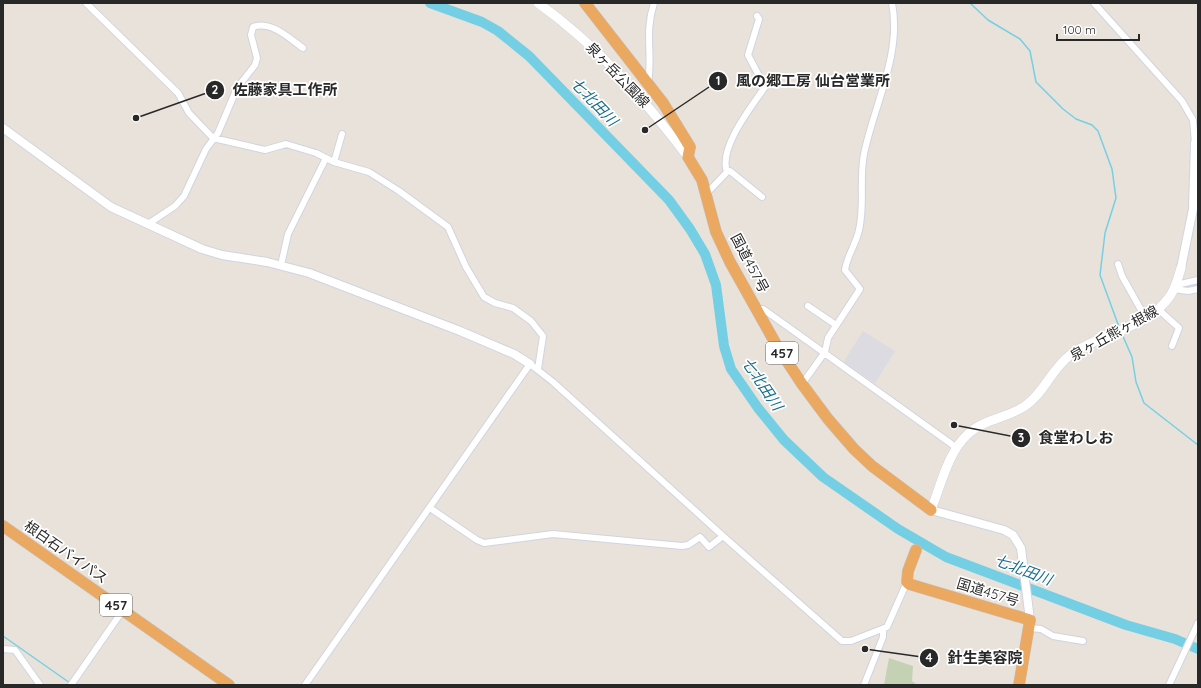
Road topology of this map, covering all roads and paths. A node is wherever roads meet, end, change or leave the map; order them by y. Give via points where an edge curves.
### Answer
1 (86, 3) edge
2 (538, 3) edge
3 (585, 3) edge
4 (654, 3) edge
5 (892, 3) edge
6 (1094, 3) edge
7 (758, 16) dead end
8 (303, 48) dead end
9 (648, 85) junction
10 (3, 128) edge
11 (342, 134) dead end
12 (213, 138) junction
13 (1195, 143) joint
14 (688, 157) junction
15 (326, 158) junction
16 (334, 162) junction
17 (727, 172) junction
18 (707, 193) junction
19 (762, 197) dead end
20 (148, 224) junction
21 (1118, 264) dead end
22 (281, 265) junction
23 (1181, 268) joint
24 (1198, 280) edge
25 (1175, 287) junction
26 (1198, 289) edge
27 (808, 306) dead end
28 (757, 309) junction
29 (1158, 309) junction
30 (1145, 317) junction
31 (836, 325) junction
32 (1172, 346) dead end
33 (825, 352) junction
34 (530, 364) junction
35 (538, 369) junction
36 (802, 384) junction
37 (957, 448) junction
38 (430, 508) junction
39 (931, 510) junction
40 (3, 526) edge
41 (723, 536) junction
42 (916, 550) dead end
43 (907, 582) junction
44 (123, 610) junction
45 (1198, 623) edge
46 (1030, 624) junction
47 (883, 630) junction
48 (1083, 642) dead end
49 (3, 650) edge
50 (73, 682) edge
51 (40, 685) edge
52 (230, 685) edge
53 (305, 685) edge
54 (864, 685) edge
55 (1020, 685) edge
56 (1169, 685) edge

1 - 12 street via 178,93 189,113
2 - 14 main road, 泉ヶ岳公園線 via 628,82
3 - 9 highway, 国道457号 / 457
4 - 9 street via 648,32
5 - 31 street via 892,45 883,91 864,155 859,230 845,270 860,289
6 - 13 street via 1182,101 1193,120
7 - 17 street via 748,55 765,87 732,140 724,162
8 - 12 street via 275,29 262,25 253,27 251,35 256,62 237,88 218,133
9 - 14 highway, 国道457号 / 457 via 686,138 690,147
10 - 20 street via 111,207
11 - 16 street
12 - 15 street via 265,150 286,144
12 - 20 street via 184,196 175,206
13 - 23 street via 1193,209
14 - 18 highway, 国道457号 / 457
15 - 16 street
15 - 22 street via 288,234
16 - 35 street via 369,172 448,228 466,267 484,297 513,308 531,321 543,336
17 - 18 street
17 - 19 street via 730,171
18 - 28 highway, 国道457号 / 457 via 716,232
20 - 22 street via 209,252
21 - 30 street
22 - 34 street via 328,280 460,331 514,354
23 - 25 main road, 泉ヶ丘熊ヶ根線
24 - 25 street
25 - 26 street via 1188,291
25 - 29 main road, 泉ヶ丘熊ヶ根線
27 - 31 street
28 - 33 street via 763,309
28 - 36 highway, 国道457号 / 457
29 - 30 main road, 泉ヶ丘熊ヶ根線
29 - 32 street via 1179,328
30 - 37 main road, 泉ヶ丘熊ヶ根線 via 1070,355 1032,400 1016,411 973,430
31 - 33 street via 828,338
33 - 36 street
33 - 37 street
34 - 35 street
34 - 38 street
35 - 41 street
36 - 39 highway, 国道457号 / 457 via 854,449 872,466
37 - 39 main road, 泉ヶ丘熊ヶ根線
38 - 41 street via 484,543 553,534 682,546 700,537 708,547
38 - 53 street
39 - 46 street via 1009,532 1020,544
40 - 44 highway, 根白石バイパス / 457
41 - 47 street via 842,641 851,641
42 - 43 highway via 908,570
43 - 46 highway, 国道457号
43 - 47 street
44 - 50 street
44 - 52 highway, 根白石バイパス / 457
45 - 56 street
46 - 48 street via 1053,636
46 - 55 highway
47 - 54 street via 883,637
49 - 51 street via 15,650

